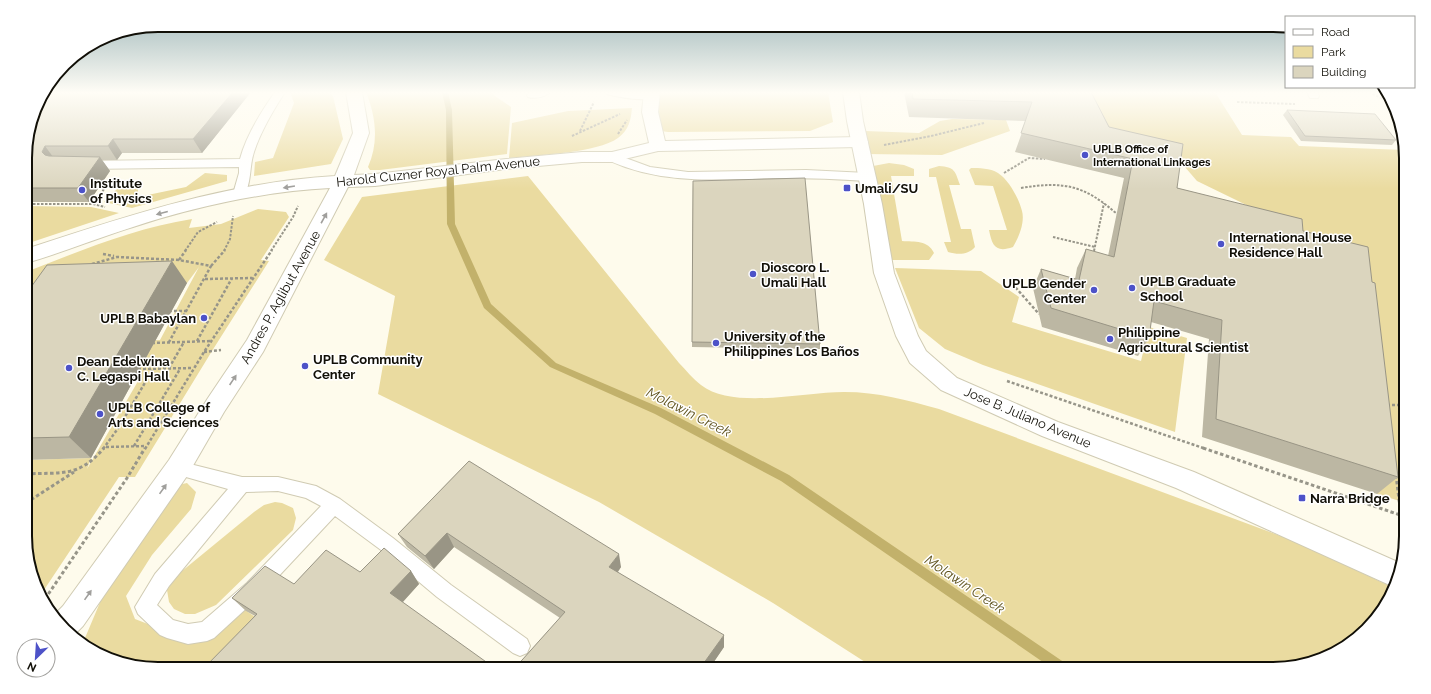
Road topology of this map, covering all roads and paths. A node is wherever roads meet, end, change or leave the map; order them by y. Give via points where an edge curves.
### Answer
1 (261, 124) edge
2 (360, 124) edge
3 (584, 124) edge
4 (595, 124) edge
5 (653, 124) edge
6 (856, 124) edge
7 (978, 124) edge
8 (580, 132) junction
9 (566, 138) dead end
10 (658, 146) junction
11 (859, 146) junction
12 (612, 157) junction
13 (1045, 159) edge
14 (245, 163) junction
15 (75, 165) edge
16 (1004, 173) dead end
17 (867, 177) junction
18 (342, 182) junction
19 (314, 183) junction
20 (1021, 188) dead end
21 (239, 194) junction
22 (1104, 203) junction
23 (32, 204) edge
24 (108, 207) dead end
25 (1117, 214) dead end
26 (228, 216) dead end
27 (222, 220) dead end
28 (1053, 237) dead end
29 (1095, 247) junction
30 (32, 254) edge
31 (1092, 257) edge
32 (179, 260) junction
33 (87, 265) edge
34 (211, 266) junction
35 (205, 278) junction
36 (232, 278) junction
37 (252, 278) junction
38 (1008, 280) dead end
39 (164, 311) dead end
40 (187, 311) junction
41 (1039, 314) dead end
42 (196, 341) junction
43 (211, 341) junction
44 (169, 342) junction
45 (185, 342) junction
46 (146, 343) dead end
47 (153, 368) junction
48 (170, 368) junction
49 (180, 368) junction
50 (194, 368) junction
51 (137, 369) dead end
52 (1004, 380) dead end
53 (1399, 405) edge
54 (1388, 410) edge
55 (102, 424) dead end
56 (120, 424) junction
57 (134, 446) junction
58 (147, 446) junction
59 (106, 447) junction
60 (1395, 467) edge
61 (178, 468) junction
62 (74, 471) junction
63 (32, 474) edge
64 (242, 485) junction
65 (32, 499) edge
66 (1399, 500) edge
67 (334, 505) junction
68 (1399, 515) edge
69 (1393, 573) edge
70 (47, 595) edge
71 (67, 622) edge
72 (520, 646) dead end

1 - 14 lane
2 - 18 street, Andres P. Aglibut Avenue via 361,133
3 - 8 path
4 - 8 path
5 - 10 street
6 - 11 street, Jose B. Juliano Avenue
7 - 11 path via 931,136
8 - 9 path
10 - 11 street, Harold Cuzner Royal Palm Avenue
10 - 12 street, Harold Cuzner Royal Palm Avenue
11 - 17 street, Jose B. Juliano Avenue
12 - 17 lane via 632,166 688,176 806,174
12 - 18 street, Harold Cuzner Royal Palm Avenue via 506,164
13 - 16 path via 1028,158
14 - 15 lane
14 - 21 lane
17 - 69 street, Jose B. Juliano Avenue via 884,273 907,336 918,357 949,384 1050,429 1185,480
18 - 19 street, Harold Cuzner Royal Palm Avenue
61 -> 18 street, Andres P. Aglibut Avenue via 255,346
19 -> 21 street, Harold Cuzner Royal Palm Avenue
19 - 37 path
20 - 22 path via 1039,185 1083,190
21 -> 30 street, Harold Cuzner Royal Palm Avenue via 127,222
22 - 25 path
22 - 29 path
23 - 24 path via 93,204
26 - 34 path via 234,213 232,238 225,251
27 - 32 path via 198,232
28 - 29 path
29 - 31 path
32 - 33 path via 117,257
32 - 34 path
34 - 35 path
35 - 36 path
35 - 40 path
36 - 37 path
36 - 42 path
37 - 43 path
38 - 41 path
39 - 40 path
40 - 44 path
42 - 43 path
42 - 45 path
43 - 50 path
44 - 45 path
44 - 46 path
45 - 48 path
47 - 48 path
47 - 51 path
47 - 56 path
48 - 49 path
49 - 50 path
49 - 57 path
50 - 58 path
52 - 68 path
53 - 54 path via 1387,404
55 - 56 path
56 - 59 path
57 - 58 path
57 - 59 path
58 - 70 path
59 - 62 path via 92,462
60 - 66 path
61 - 64 lane
71 -> 61 street, Andres P. Aglibut Avenue
62 - 63 path
62 - 65 path
64 - 67 lane via 278,484 310,491
64 - 67 lane via 162,580 145,607 167,628 188,634 206,631 254,589
67 - 72 lane via 444,591

